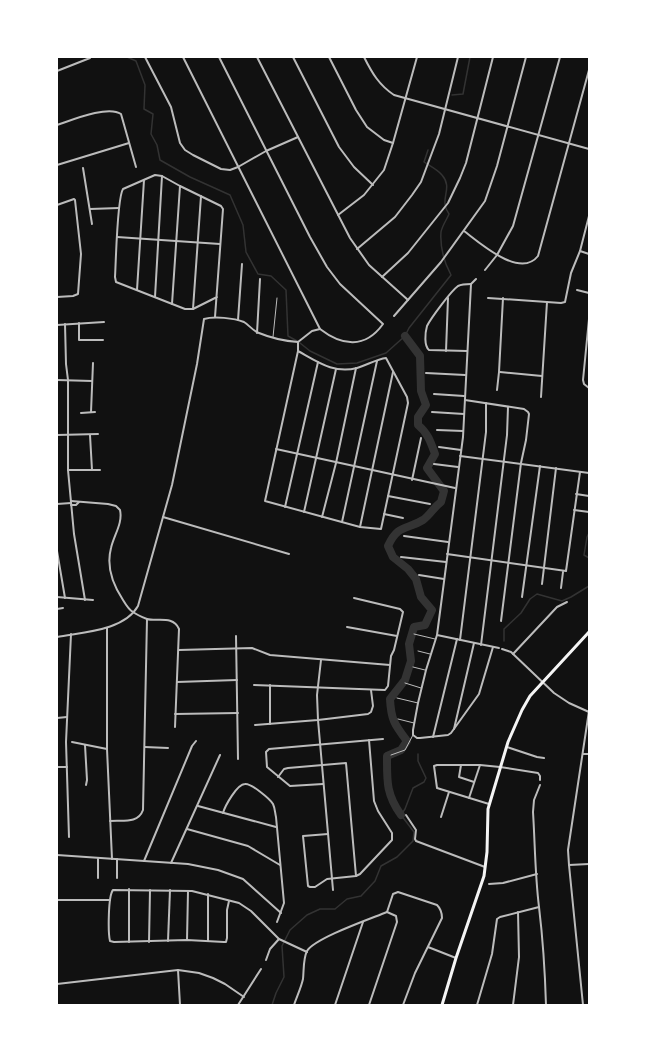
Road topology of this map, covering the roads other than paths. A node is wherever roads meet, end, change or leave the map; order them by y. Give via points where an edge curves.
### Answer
1 (146, 57) edge
2 (183, 57) edge
3 (219, 57) edge
4 (257, 57) edge
5 (292, 57) edge
6 (329, 57) edge
7 (364, 57) edge
8 (417, 57) edge
9 (458, 57) edge
10 (493, 57) edge
11 (526, 57) edge
12 (560, 57) edge
13 (90, 58) dead end
14 (589, 70) edge
15 (57, 71) edge
16 (406, 99) junction
17 (445, 110) junction
18 (477, 118) junction
19 (57, 125) edge
20 (508, 127) junction
21 (539, 135) junction
22 (298, 137) junction
23 (129, 143) junction
24 (393, 143) junction
25 (569, 144) junction
26 (589, 149) edge
27 (266, 151) junction
28 (57, 165) edge
29 (136, 167) dead end
30 (238, 167) junction
31 (83, 168) dead end
32 (162, 176) junction
33 (144, 180) junction
34 (373, 185) junction
35 (180, 186) junction
36 (201, 196) junction
37 (57, 205) edge
38 (119, 208) junction
39 (90, 209) junction
40 (338, 215) junction
41 (589, 216) edge
42 (92, 224) dead end
43 (464, 231) junction
44 (117, 237) junction
45 (140, 239) junction
46 (158, 240) junction
47 (176, 241) junction
48 (198, 243) junction
49 (220, 244) junction
50 (357, 250) junction
51 (580, 251) junction
52 (589, 254) edge
53 (497, 255) junction
54 (242, 264) dead end
55 (485, 270) dead end
56 (382, 277) junction
57 (260, 279) dead end
58 (476, 279) dead end
59 (471, 284) junction
60 (137, 290) junction
61 (577, 290) dead end
62 (589, 293) edge
63 (57, 297) edge
64 (155, 297) junction
65 (217, 297) junction
66 (277, 298) dead end
67 (448, 298) junction
68 (488, 298) dead end
69 (503, 298) junction
70 (408, 300) junction
71 (547, 302) junction
72 (172, 304) junction
73 (194, 309) junction
74 (394, 316) dead end
75 (215, 317) junction
76 (589, 318) edge
77 (238, 320) junction
78 (104, 322) dead end
79 (79, 323) junction
80 (65, 324) junction
81 (57, 325) edge
82 (320, 329) junction
83 (257, 333) junction
84 (273, 338) junction
85 (103, 340) dead end
86 (298, 342) junction
87 (298, 351) junction
88 (446, 351) junction
89 (467, 351) junction
90 (377, 361) junction
91 (318, 362) junction
92 (92, 363) dead end
93 (356, 368) junction
94 (336, 370) junction
95 (394, 371) junction
96 (499, 372) junction
97 (426, 373) dead end
98 (465, 375) junction
99 (542, 376) junction
100 (57, 380) edge
101 (68, 380) junction
102 (92, 381) junction
103 (589, 388) edge
104 (497, 390) dead end
105 (434, 394) dead end
106 (464, 396) junction
107 (541, 397) dead end
108 (464, 400) junction
109 (486, 403) junction
110 (508, 406) junction
111 (91, 412) junction
112 (95, 412) dead end
113 (432, 412) dead end
114 (81, 413) dead end
115 (464, 414) junction
116 (437, 430) dead end
117 (463, 431) junction
118 (98, 434) dead end
119 (57, 435) edge
120 (68, 435) junction
121 (90, 435) junction
122 (421, 438) dead end
123 (438, 447) dead end
124 (276, 449) junction
125 (461, 450) junction
126 (297, 454) junction
127 (460, 456) junction
128 (316, 458) junction
129 (482, 458) junction
130 (503, 461) junction
131 (336, 463) junction
132 (521, 463) junction
133 (434, 464) dead end
134 (540, 466) junction
135 (354, 467) junction
136 (458, 468) junction
137 (556, 468) junction
138 (68, 470) junction
139 (92, 470) junction
140 (100, 470) dead end
141 (372, 471) junction
142 (580, 472) junction
143 (589, 473) edge
144 (392, 475) junction
145 (412, 480) junction
146 (455, 488) junction
147 (576, 494) junction
148 (388, 496) junction
149 (589, 496) edge
150 (71, 503) junction
151 (57, 504) edge
152 (430, 504) dead end
153 (285, 507) junction
154 (574, 510) junction
155 (304, 512) junction
156 (589, 512) edge
157 (384, 514) junction
158 (163, 517) junction
159 (322, 517) junction
160 (403, 518) dead end
161 (342, 522) junction
162 (360, 527) junction
163 (404, 536) dead end
164 (449, 542) junction
165 (57, 551) edge
166 (289, 554) dead end
167 (447, 554) junction
168 (400, 557) dead end
169 (469, 558) junction
170 (491, 561) junction
171 (446, 562) junction
172 (509, 563) junction
173 (526, 566) junction
174 (544, 568) junction
175 (564, 571) junction
176 (419, 576) dead end
177 (444, 579) junction
178 (542, 584) dead end
179 (561, 588) dead end
180 (57, 597) edge
181 (522, 597) dead end
182 (65, 598) junction
183 (354, 598) dead end
184 (85, 600) junction
185 (93, 600) dead end
186 (567, 602) dead end
187 (63, 608) dead end
188 (57, 609) edge
189 (133, 612) junction
190 (148, 619) junction
191 (501, 621) dead end
192 (347, 627) dead end
193 (107, 628) junction
194 (589, 632) edge
195 (71, 634) junction
196 (414, 634) dead end
197 (437, 635) junction
198 (236, 636) dead end
199 (398, 636) junction
200 (57, 637) edge
201 (436, 639) junction
202 (459, 640) junction
203 (474, 643) junction
204 (481, 645) junction
205 (493, 647) junction
206 (236, 648) junction
207 (499, 648) dead end
208 (502, 649) dead end
209 (179, 650) junction
210 (418, 651) dead end
211 (431, 654) junction
212 (513, 654) junction
213 (321, 660) junction
214 (390, 665) junction
215 (413, 667) dead end
216 (426, 670) junction
217 (237, 680) junction
218 (177, 682) junction
219 (405, 683) dead end
220 (254, 684) dead end
221 (542, 684) junction
222 (270, 685) junction
223 (318, 688) junction
224 (422, 688) junction
225 (371, 690) junction
226 (398, 698) dead end
227 (418, 703) junction
228 (589, 712) edge
229 (238, 713) junction
230 (175, 714) junction
231 (67, 717) junction
232 (57, 718) edge
233 (398, 719) dead end
234 (318, 720) junction
235 (414, 723) junction
236 (270, 724) junction
237 (255, 725) dead end
238 (174, 727) dead end
239 (453, 730) junction
240 (413, 734) junction
241 (433, 737) junction
242 (383, 739) dead end
243 (369, 740) junction
244 (196, 741) dead end
245 (72, 742) dead end
246 (320, 744) junction
247 (85, 745) junction
248 (145, 747) junction
249 (506, 747) junction
250 (168, 748) dead end
251 (107, 749) junction
252 (583, 754) junction
253 (589, 754) edge
254 (220, 755) dead end
255 (391, 755) dead end
256 (544, 758) dead end
257 (238, 759) dead end
258 (322, 765) junction
259 (461, 765) junction
260 (480, 765) junction
261 (57, 767) edge
262 (67, 767) junction
263 (500, 767) junction
264 (278, 777) junction
265 (540, 780) dead end
266 (474, 782) junction
267 (323, 784) junction
268 (86, 785) dead end
269 (540, 785) dead end
270 (449, 792) junction
271 (468, 798) junction
272 (489, 805) junction
273 (198, 806) junction
274 (223, 813) junction
275 (406, 816) dead end
276 (441, 817) dead end
277 (110, 821) junction
278 (276, 827) junction
279 (187, 829) junction
280 (328, 834) junction
281 (69, 837) dead end
282 (57, 856) edge
283 (98, 858) junction
284 (112, 859) junction
285 (117, 859) junction
286 (144, 861) junction
287 (171, 862) junction
288 (589, 864) edge
289 (569, 865) junction
290 (280, 866) junction
291 (486, 867) junction
292 (536, 874) junction
293 (356, 876) junction
294 (98, 878) dead end
295 (117, 878) dead end
296 (332, 879) junction
297 (489, 884) dead end
298 (129, 889) junction
299 (150, 890) junction
300 (170, 890) junction
301 (333, 890) dead end
302 (188, 891) junction
303 (208, 894) junction
304 (57, 900) edge
305 (110, 900) junction
306 (229, 901) junction
307 (539, 907) junction
308 (387, 912) junction
309 (518, 912) junction
310 (281, 913) junction
311 (277, 922) dead end
312 (363, 922) junction
313 (187, 940) junction
314 (280, 940) junction
315 (168, 941) junction
316 (208, 941) junction
317 (129, 942) junction
318 (149, 942) junction
319 (428, 947) junction
320 (307, 952) junction
321 (456, 958) junction
322 (266, 960) dead end
323 (261, 969) dead end
324 (178, 970) junction
325 (57, 984) edge
326 (244, 997) junction
327 (180, 1005) edge
328 (238, 1005) edge
329 (294, 1005) edge
330 (334, 1005) edge
331 (369, 1005) edge
332 (403, 1005) edge
333 (442, 1005) edge
334 (477, 1005) edge
335 (513, 1005) edge
336 (546, 1005) edge
337 (583, 1005) edge

1 - 30 street via 171,107 177,135 185,150 221,170
2 - 30 street
3 - 27 street
4 - 22 street
5 - 34 street via 339,147 354,167
6 - 24 street via 367,127 384,140
7 - 16 street via 385,89
8 - 16 street
9 - 17 street
10 - 18 street
11 - 20 street
12 - 21 street
13 - 15 street
14 - 25 street
16 - 17 street
16 - 24 street
17 - 18 street
17 - 50 street via 421,182 394,217
18 - 20 street
18 - 56 street via 466,164 448,203 408,253
19 - 23 street via 100,112 115,112 121,114
20 - 21 street
20 - 43 street via 485,201
21 - 25 street
21 - 53 street via 513,226
22 - 27 street
22 - 40 street
23 - 28 street
23 - 29 street
24 - 34 street via 384,170
25 - 26 street
25 - 53 street via 538,256 528,263 509,261
27 - 30 street
27 - 82 street via 327,267 340,284 383,324 368,339 355,342 337,340
30 - 82 street
31 - 39 street
32 - 33 street via 155,175
32 - 35 street
32 - 46 street
33 - 38 street via 123,189
33 - 45 street
34 - 40 street
35 - 36 street
35 - 47 street
36 - 48 street
36 - 49 street via 220,204 223,209
37 - 63 street via 74,200 77,203 81,254 79,293
38 - 39 street
38 - 44 street
39 - 42 street
40 - 50 street
41 - 51 street
43 - 53 street
43 - 70 street
44 - 45 street
44 - 60 street via 115,280
45 - 46 street
45 - 60 street
46 - 47 street
46 - 64 street
47 - 48 street
47 - 72 street
48 - 49 street
48 - 73 street
49 - 65 street
50 - 56 street
51 - 52 street
51 - 71 street via 571,273 565,302
53 - 55 street
54 - 77 street
56 - 70 street
57 - 83 street
58 - 59 street
59 - 67 street via 459,286
59 - 89 street
60 - 64 street
61 - 62 street
64 - 72 street
65 - 73 street
65 - 75 street
66 - 84 lane
67 - 88 street
67 - 88 street via 426,330 426,346 429,350
68 - 69 street
69 - 71 street
69 - 96 street
70 - 74 street
71 - 99 street
72 - 73 street
75 - 77 street
75 - 158 street via 204,319 185,424
76 - 103 street via 583,380
77 - 83 street
78 - 79 street
79 - 80 street
79 - 85 street via 79,340
80 - 81 street
80 - 101 street
82 - 86 street via 312,331
83 - 84 street
84 - 86 street
86 - 87 street
87 - 91 street
87 - 124 street
88 - 89 street
89 - 98 street
90 - 93 street
90 - 95 street via 387,359
90 - 135 street
91 - 94 street
91 - 126 street
92 - 102 street
93 - 94 street
93 - 131 street
94 - 128 street
95 - 141 street
95 - 144 street via 408,403
96 - 99 street
96 - 104 street
97 - 98 street
98 - 106 street
99 - 107 street
100 - 101 street
101 - 102 street
101 - 120 street
102 - 111 street
105 - 106 street
106 - 108 street
108 - 109 street
108 - 115 street
109 - 110 street
109 - 129 street via 486,432
110 - 130 street
110 - 132 street via 524,409 529,414
111 - 112 street
111 - 114 street
113 - 115 street
115 - 117 street
116 - 117 street
117 - 125 street
118 - 121 street
119 - 120 street
120 - 121 street
120 - 138 street
121 - 139 street
122 - 145 street
123 - 125 street
124 - 126 street
124 - 153 street via 265,501
125 - 127 street
126 - 128 street
126 - 153 street
127 - 129 street
127 - 136 street
128 - 131 street
128 - 155 street
129 - 130 street
129 - 169 street
130 - 132 street
130 - 170 street
131 - 135 street
131 - 159 street
132 - 134 street
132 - 172 street
133 - 136 street
134 - 137 street
134 - 173 street
135 - 141 street
135 - 161 street
136 - 146 street
137 - 142 street
137 - 174 street
138 - 139 street
138 - 150 street
139 - 140 street
141 - 144 street
141 - 162 street
142 - 143 street
142 - 147 street
144 - 145 street
144 - 148 street
145 - 146 street
146 - 164 street
147 - 149 street
147 - 154 street
148 - 152 street
148 - 157 street
150 - 151 street
150 - 184 street
150 - 189 street via 75,500 108,504 120,510 121,520 110,550 110,568 115,587
153 - 155 street
154 - 156 street
154 - 175 street
155 - 159 street
157 - 160 street
157 - 162 street via 381,529
158 - 166 street
158 - 189 street via 139,602
159 - 161 street
161 - 162 street
163 - 164 street
164 - 167 street
165 - 182 street
167 - 169 street
167 - 171 street
168 - 171 street
169 - 170 street
169 - 202 street
170 - 172 street
170 - 204 street
171 - 177 street
172 - 173 street
172 - 191 street
173 - 174 street
173 - 181 street
174 - 175 street
174 - 178 street
175 - 179 street
176 - 177 street
177 - 197 street
180 - 182 street
182 - 184 street
183 - 199 street via 400,609 403,612
184 - 185 street
186 - 212 street via 557,607
187 - 188 street
189 - 190 street
189 - 193 street
190 - 209 street via 166,620 176,624 179,630
190 - 248 street
192 - 199 street
193 - 195 street
193 - 251 street
194 - 221 main road
195 - 200 street
195 - 231 street
196 - 201 lane
197 - 201 street
197 - 202 street
198 - 206 street
199 - 214 street
201 - 211 street
202 - 203 street
202 - 241 street
203 - 204 street
203 - 239 street
204 - 205 street
205 - 207 street
205 - 239 street via 479,694
206 - 209 street
206 - 213 street via 252,648 270,655
206 - 217 street
208 - 212 street
209 - 218 street
210 - 211 lane
211 - 216 street
212 - 221 street
213 - 214 street
213 - 223 street
214 - 225 street via 388,686 385,690
215 - 216 lane
216 - 224 street
217 - 218 street
217 - 229 street
218 - 230 street
219 - 224 lane
220 - 222 street
221 - 228 street via 561,699
221 - 249 main road via 530,696 522,710
222 - 223 street
222 - 236 street
223 - 225 street
223 - 234 street
224 - 227 street
225 - 234 street via 371,712
226 - 227 lane
227 - 235 street
228 - 252 street
229 - 230 street
229 - 257 street
230 - 238 street
231 - 232 street
231 - 262 street
233 - 235 lane
234 - 236 street
234 - 246 street
235 - 240 street
236 - 237 street
239 - 241 street via 448,735
240 - 241 street via 417,738
240 - 255 lane via 405,750
242 - 243 street
243 - 246 street
243 - 293 street via 374,801 393,836 366,870
244 - 286 street
245 - 247 street
246 - 258 street
246 - 264 street via 267,750 267,767
247 - 251 street
247 - 268 street
248 - 250 street
248 - 277 street via 142,813 135,820
249 - 256 street
249 - 263 main road
251 - 277 street
252 - 253 street
252 - 289 street via 568,850
254 - 273 street
258 - 264 street via 284,769
258 - 267 street
258 - 293 street via 346,763
259 - 260 street
259 - 266 street via 459,777
259 - 270 street via 434,766 436,787
260 - 263 street
260 - 266 street
261 - 262 street
262 - 281 street
263 - 265 street via 538,773
263 - 272 main road
264 - 267 street via 292,786
266 - 271 street
267 - 280 street
269 - 292 street via 534,800 533,812
270 - 271 street
270 - 276 street
271 - 272 street
272 - 291 main road
273 - 274 street
273 - 279 street
274 - 278 street
274 - 278 street via 226,803 240,786 247,784 266,796 273,805
275 - 291 street via 416,830 416,841
277 - 284 street
278 - 290 street
279 - 287 street
279 - 290 street via 248,846
280 - 296 street
280 - 296 street via 302,838 309,887
282 - 283 street
283 - 284 street
283 - 294 street
284 - 285 street
285 - 286 street
285 - 295 street
286 - 287 street
287 - 310 street via 237,876
288 - 289 street
289 - 337 street
290 - 310 street via 284,903
291 - 321 main road
292 - 297 street
292 - 307 street
293 - 296 street
296 - 301 street
298 - 299 street
298 - 305 street via 112,891
298 - 317 street
299 - 300 street
299 - 318 street
300 - 302 street
300 - 315 street
302 - 303 street
302 - 313 street
303 - 306 street
303 - 316 street
304 - 305 street
305 - 317 street via 110,942
306 - 314 street via 247,907
306 - 316 street via 226,910 226,942
307 - 309 street
307 - 336 street
308 - 312 street
308 - 319 street via 396,892 437,905 442,918
308 - 331 street via 396,916 397,922
309 - 334 street via 497,919 492,954
309 - 335 street via 519,957
310 - 311 street
312 - 320 street via 320,941
312 - 330 street
313 - 315 street
313 - 316 street
314 - 320 street
314 - 322 street via 270,949
315 - 318 street
317 - 318 street
319 - 321 street
319 - 332 street
320 - 329 street via 302,982
321 - 333 main road
323 - 326 street
324 - 325 street
324 - 326 street via 213,978
324 - 327 street
326 - 328 street

